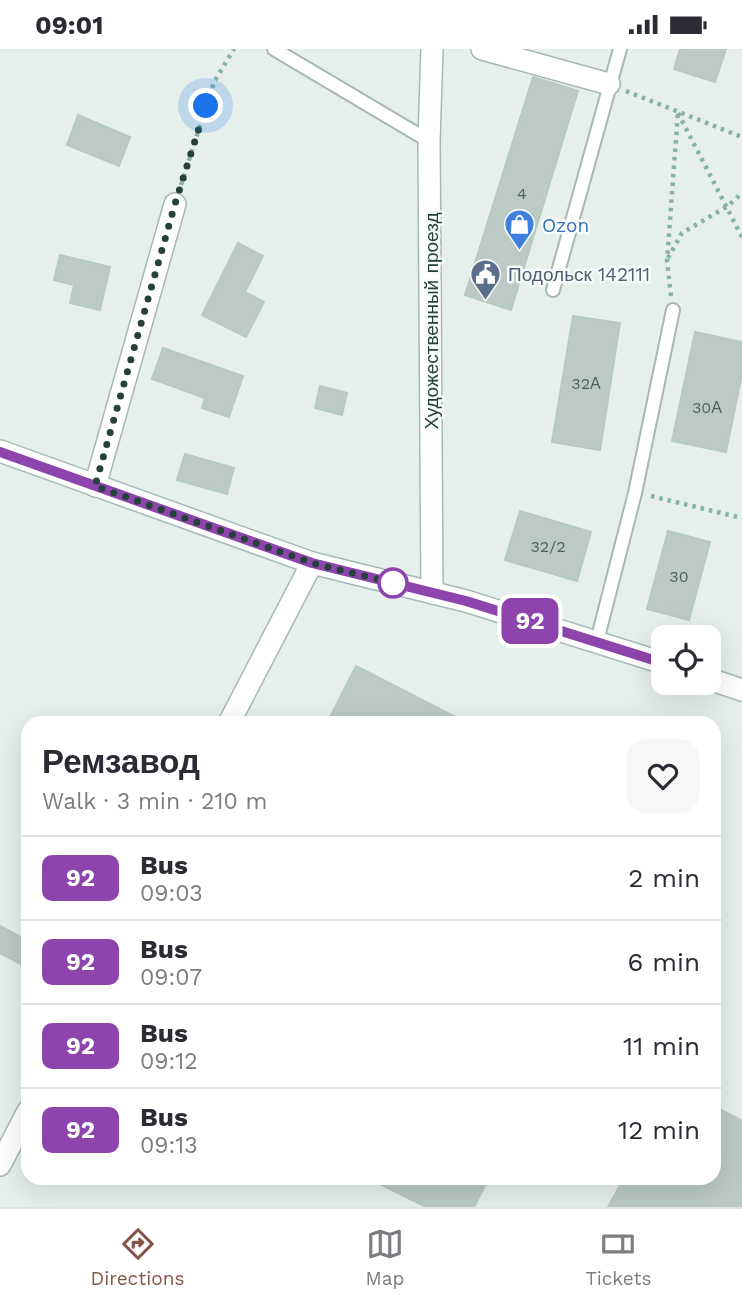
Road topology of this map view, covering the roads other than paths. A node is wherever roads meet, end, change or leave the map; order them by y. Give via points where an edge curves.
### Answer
1 (274, 49) edge
2 (432, 49) edge
3 (482, 49) edge
4 (620, 49) edge
5 (609, 84) junction
6 (429, 141) junction
7 (175, 204) road end
8 (553, 291) dead end
9 (673, 310) road end
10 (0, 451) edge
11 (95, 486) junction
12 (312, 563) junction
13 (432, 593) junction
14 (597, 641) junction
15 (651, 659) edge
16 (721, 682) edge
17 (742, 689) edge
18 (233, 716) edge
19 (21, 1124) edge
20 (0, 1165) edge

1 - 6 lane
2 - 6 street, Художественный проезд
3 - 5 street
4 - 5 lane
5 - 8 lane
6 - 13 street, Художественный проезд
7 - 11 street
9 - 14 lane via 635,493
10 - 11 street
11 - 12 street
12 - 13 street
12 - 18 street
13 - 14 street
14 - 15 street
16 - 17 street
19 - 20 street

